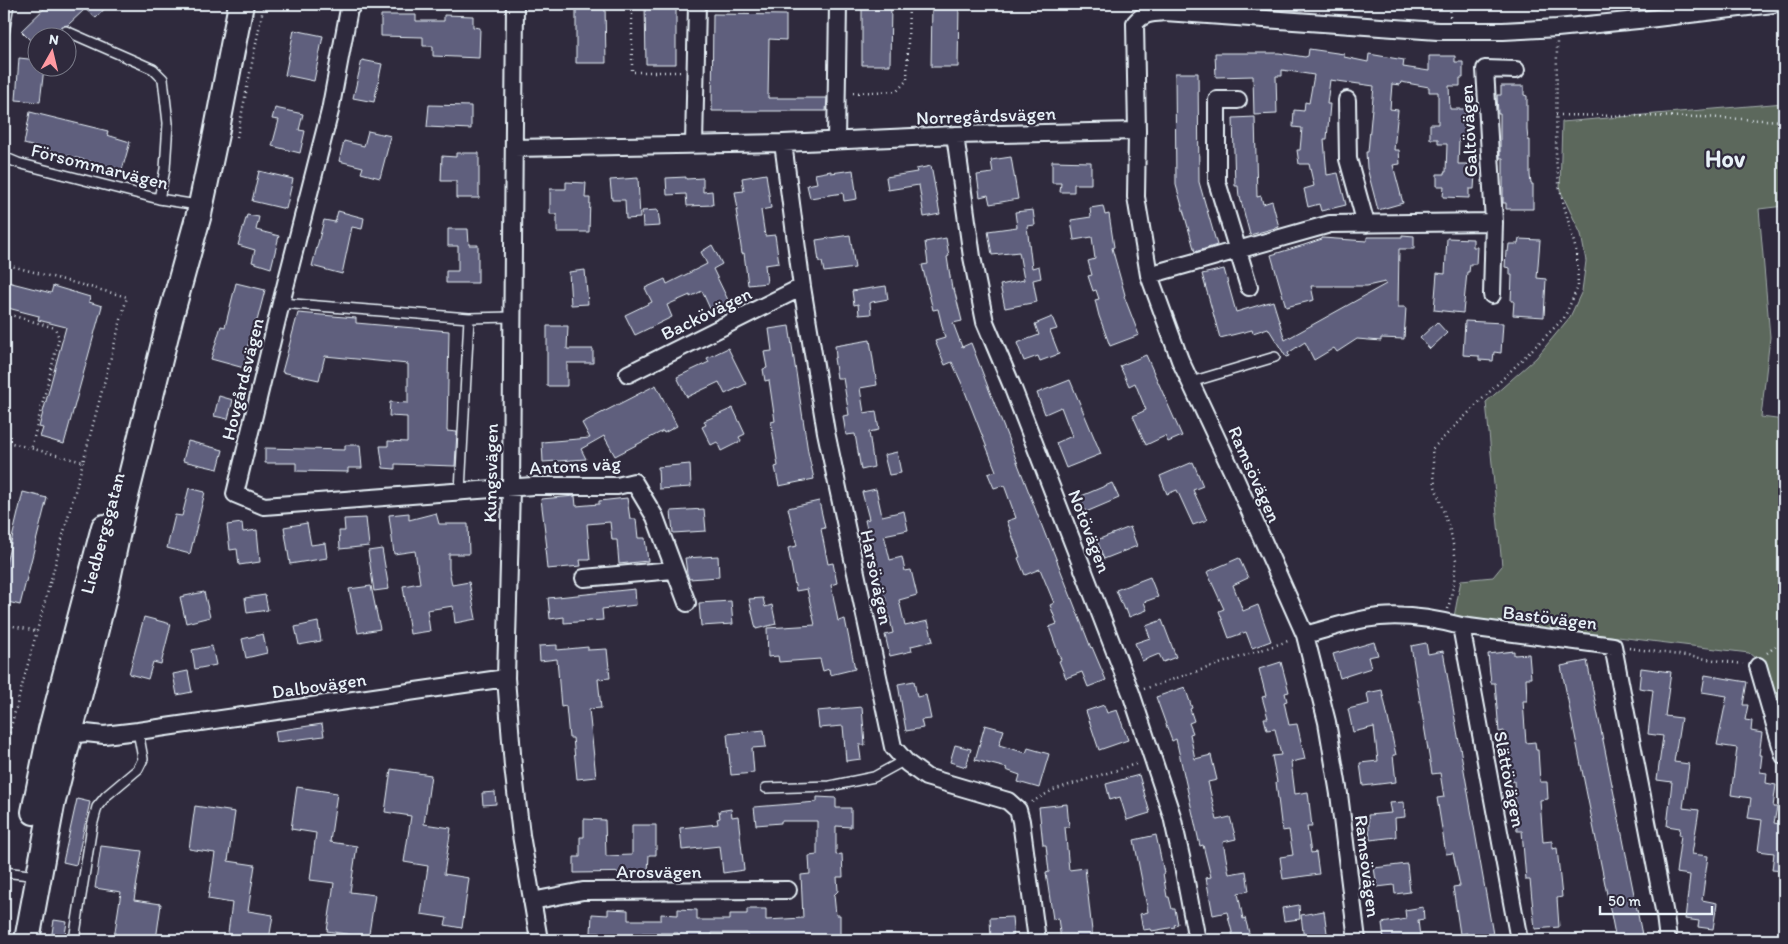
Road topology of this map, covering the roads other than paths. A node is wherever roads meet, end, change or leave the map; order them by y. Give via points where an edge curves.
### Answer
1 (9, 4) edge
2 (241, 4) edge
3 (354, 4) edge
4 (515, 4) edge
5 (697, 4) edge
6 (838, 4) edge
7 (1773, 4) edge
8 (4, 33) edge
9 (78, 37) edge
10 (1516, 70) dead end
11 (1238, 100) dead end
12 (1347, 100) dead end
13 (1137, 131) junction
14 (216, 134) junction
15 (955, 135) junction
16 (836, 140) junction
17 (783, 143) junction
18 (694, 145) junction
19 (514, 148) junction
20 (4, 154) edge
21 (159, 199) junction
22 (191, 204) junction
23 (1494, 222) junction
24 (1366, 224) junction
25 (1237, 249) junction
26 (1149, 275) junction
27 (802, 287) junction
28 (1249, 287) dead end
29 (1492, 296) dead end
30 (281, 303) junction
31 (512, 317) junction
32 (469, 318) junction
33 (1276, 356) dead end
34 (628, 374) dead end
35 (1191, 382) junction
36 (511, 488) junction
37 (460, 491) junction
38 (673, 570) junction
39 (584, 578) dead end
40 (687, 603) dead end
41 (1461, 626) junction
42 (1304, 635) junction
43 (1758, 666) road end
44 (506, 678) junction
45 (138, 731) junction
46 (60, 732) junction
47 (1784, 756) edge
48 (904, 760) junction
49 (766, 788) dead end
50 (23, 874) edge
51 (788, 890) dead end
52 (532, 901) junction
53 (18, 940) edge
54 (27, 940) edge
55 (74, 940) edge
56 (539, 940) edge
57 (1037, 940) edge
58 (1197, 940) edge
59 (1357, 940) edge
60 (1519, 940) edge
61 (1668, 940) edge

1 - 8 lane
2 - 14 street, Liedbergsgatan
3 - 30 street, Hovgårdsvägen via 349,9 330,111
4 - 19 street, Kungsvägen
5 - 18 street
6 - 16 street
7 - 13 street, Ramsövägen via 1504,31 1150,13 1135,23
9 - 21 lane via 154,69 163,79 168,123
10 - 23 street, Galtövägen via 1485,70
11 - 25 street via 1217,100 1217,182
12 - 24 street via 1348,159
13 - 15 street, Norregårdsvägen
13 - 26 street, Ramsövägen via 1136,197
14 - 22 street, Liedbergsgatan
14 - 46 street, Liedbergsgatan via 105,593
15 - 16 street, Norregårdsvägen
15 - 58 street, Notövägen via 972,257 985,322 1131,693 1172,816
16 - 17 street, Norregårdsvägen
17 - 18 street, Norregårdsvägen
17 - 27 street, Harsövägen
18 - 19 street, Norregårdsvägen
19 - 31 street, Kungsvägen
20 - 21 lane, Försommarvägen via 18,163
21 - 22 lane, Försommarvägen
22 - 46 street, Liedbergsgatan via 160,314
23 - 24 street
23 - 29 street, Galtövägen
24 - 25 street via 1330,224
25 - 26 street
25 - 28 street
26 - 35 street, Ramsövägen
27 - 34 street, Backövägen
27 - 48 street, Harsövägen via 826,432 892,747
30 - 32 lane
30 - 37 street, Hovgårdsvägen via 234,494 264,506
31 - 32 lane
31 - 36 street, Kungsvägen
32 - 37 lane
33 - 35 lane
35 - 42 street, Ramsövägen
36 - 37 street, Hovgårdsvägen
36 - 38 street, Antons väg via 617,486 634,482 655,518
36 - 44 street, Kungsvägen
38 - 39 street
38 - 40 street, Antons väg
41 - 42 street, Bastövägen via 1392,616 1366,618
41 - 60 street, Slättövägen
41 - 61 street, Bastövägen via 1613,646
42 - 59 street, Ramsövägen via 1327,722
43 - 47 street
44 - 45 street, Dalbovägen
44 - 52 street, Kungsvägen via 513,766
45 - 46 street, Dalbovägen via 104,735
45 - 55 lane via 143,758 138,769 97,807
46 - 50 street, Liedbergsgatan via 52,804
48 - 49 lane via 874,777 830,786
48 - 57 street, Harsövägen via 926,777 1008,801 1018,810
50 - 53 street, Liedbergsgatan
50 - 54 street, Liedbergsgatan
51 - 52 street, Arosvägen via 583,891
52 - 56 street, Kungsvägen

